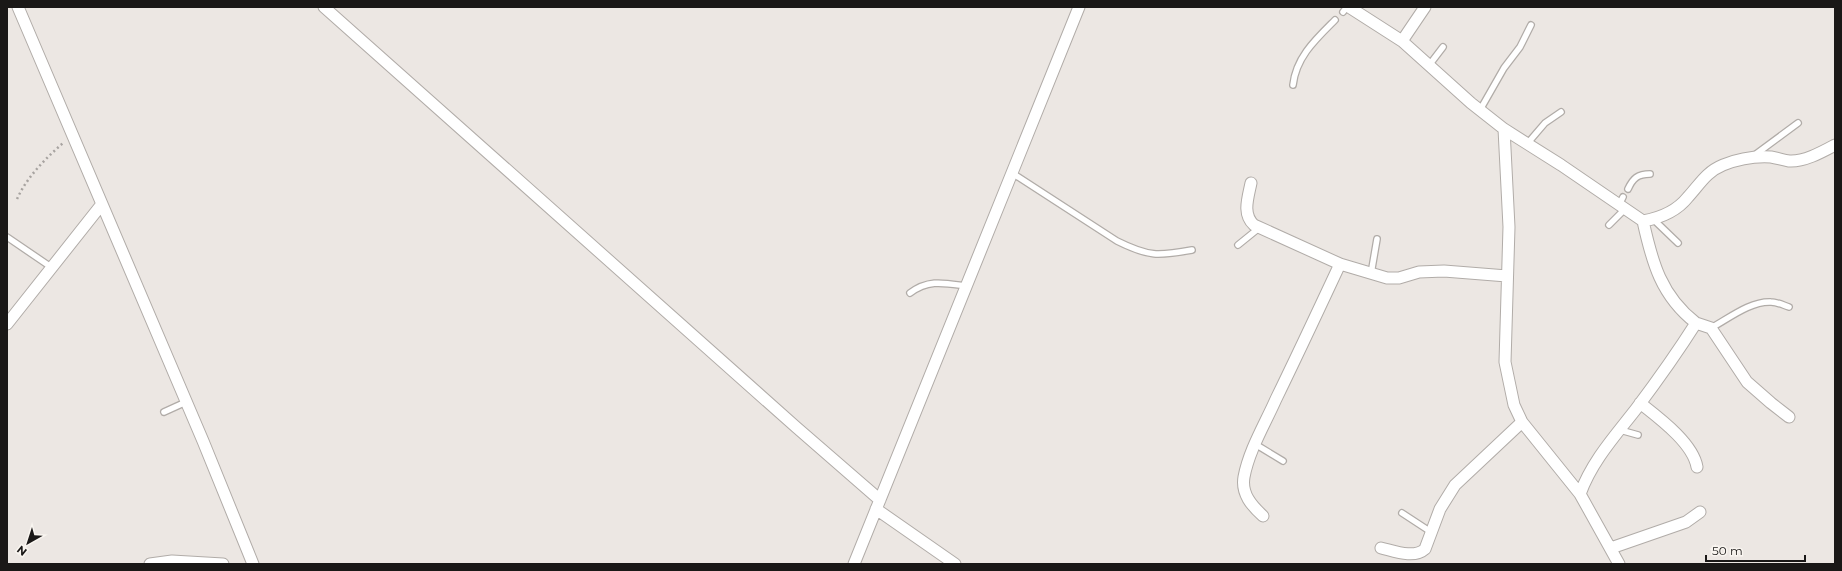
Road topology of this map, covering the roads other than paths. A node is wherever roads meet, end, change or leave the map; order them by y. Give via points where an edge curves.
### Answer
1 (18, 7) edge
2 (324, 7) edge
3 (1079, 7) edge
4 (1425, 7) edge
5 (1346, 9) edge
6 (1335, 20) dead end
7 (1532, 25) dead end
8 (1402, 41) junction
9 (1443, 47) dead end
10 (1430, 64) junction
11 (1293, 85) dead end
12 (1480, 110) junction
13 (1561, 112) dead end
14 (1798, 122) dead end
15 (1504, 129) junction
16 (1527, 144) junction
17 (1835, 145) edge
18 (1752, 157) junction
19 (1012, 173) junction
20 (1650, 174) dead end
21 (1251, 184) dead end
22 (1628, 189) dead end
23 (102, 204) junction
24 (1622, 204) junction
25 (1648, 220) junction
26 (1609, 225) dead end
27 (1259, 228) junction
28 (7, 237) edge
29 (1377, 239) dead end
30 (1678, 243) dead end
31 (1238, 245) dead end
32 (1192, 250) dead end
33 (1340, 264) junction
34 (51, 267) junction
35 (1371, 274) junction
36 (1507, 276) junction
37 (966, 286) junction
38 (910, 292) dead end
39 (1789, 307) dead end
40 (1696, 323) junction
41 (7, 324) edge
42 (1711, 328) junction
43 (186, 402) junction
44 (1640, 402) junction
45 (164, 412) dead end
46 (1789, 417) dead end
47 (1522, 422) junction
48 (1620, 430) junction
49 (1638, 435) dead end
50 (1255, 444) junction
51 (1283, 461) dead end
52 (1697, 467) dead end
53 (1580, 494) junction
54 (878, 504) junction
55 (1700, 512) dead end
56 (1402, 513) dead end
57 (1263, 516) dead end
58 (1431, 532) junction
59 (1381, 548) dead end
60 (1610, 548) junction
61 (150, 564) edge
62 (223, 564) edge
63 (253, 564) edge
64 (854, 564) edge
65 (955, 564) edge
66 (1619, 564) edge

1 - 23 street
2 - 54 street
3 - 19 street
4 - 8 street
5 - 8 street
6 - 11 lane via 1310,45 1297,67
7 - 12 lane
8 - 10 street
9 - 10 lane
10 - 12 street
12 - 15 street
13 - 16 lane via 1545,123
14 - 18 lane
15 - 16 street
15 - 36 street via 1509,203
16 - 24 street
17 - 18 street via 1799,160
18 - 25 street via 1710,171 1688,198 1676,208
19 - 32 lane via 1133,249 1159,255
19 - 37 street
20 - 22 lane via 1635,177
21 - 27 street via 1246,213 1248,220
23 - 34 street
23 - 43 street
24 - 25 street
24 - 26 lane
25 - 30 lane
25 - 40 street via 1651,256 1658,276 1678,306
27 - 31 lane
27 - 33 street
28 - 34 lane
29 - 35 lane
33 - 35 street
33 - 50 street
34 - 41 street
35 - 36 street via 1399,278 1419,272 1444,271
36 - 47 street via 1505,362 1514,405
37 - 38 lane via 927,283
37 - 54 street
39 - 42 lane via 1770,302 1760,303
40 - 42 street
40 - 44 street
42 - 46 street via 1747,382
43 - 45 lane
43 - 63 street
44 - 48 street
44 - 52 street via 1663,421 1692,452
47 - 53 street
47 - 58 street via 1455,485 1440,509
48 - 49 lane
48 - 53 street via 1600,456
50 - 51 lane
50 - 57 street via 1244,478 1244,489 1252,507
53 - 60 street
54 - 64 street
54 - 65 street
55 - 60 street via 1686,522
56 - 58 lane
58 - 59 street via 1421,553 1411,554
60 - 66 street
61 - 62 street via 172,561

